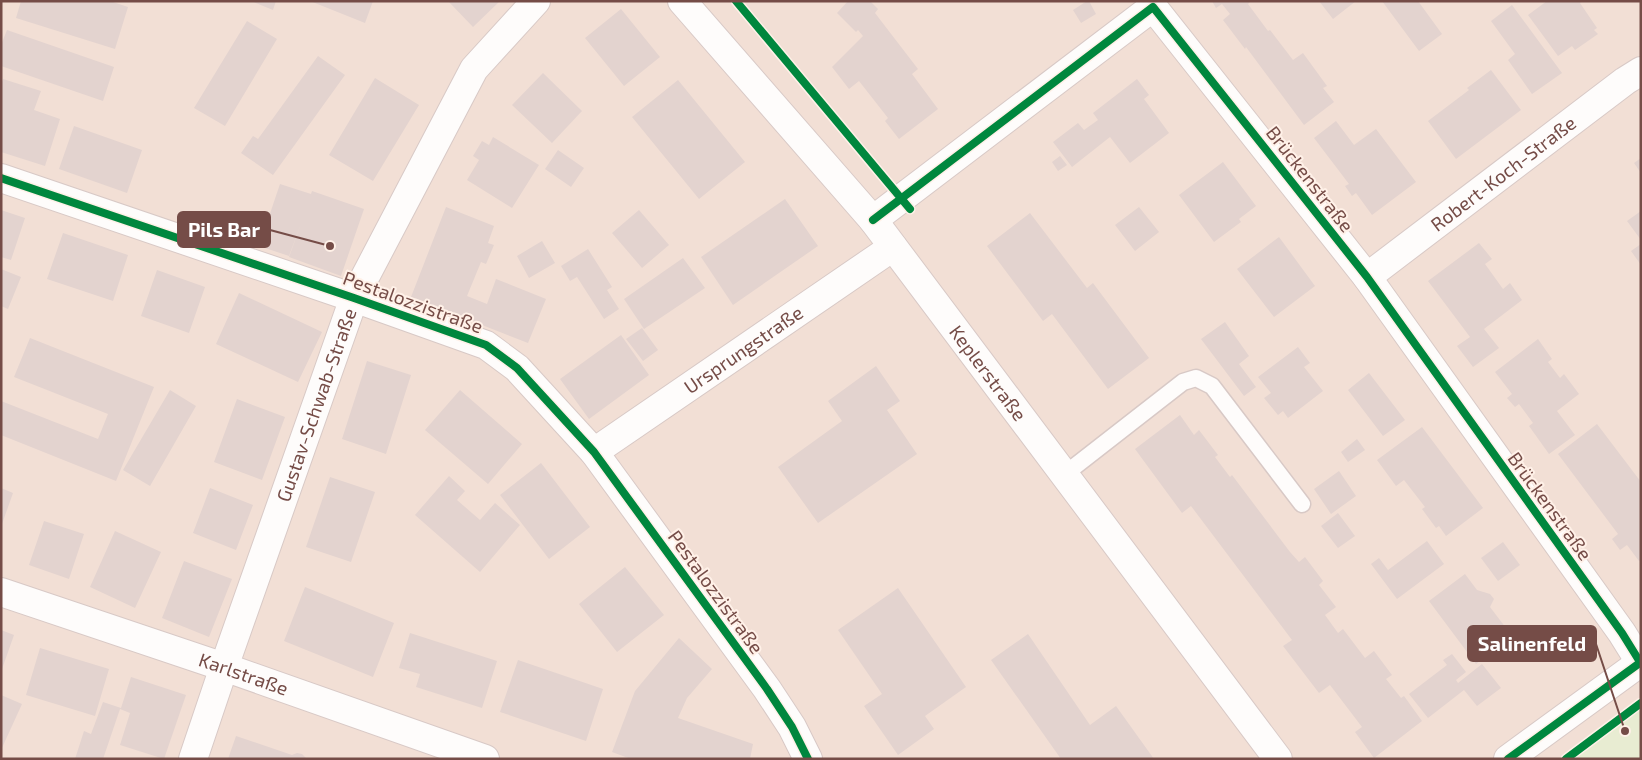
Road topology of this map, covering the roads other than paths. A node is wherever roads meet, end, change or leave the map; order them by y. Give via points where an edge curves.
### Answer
1 (536, 1) edge
2 (682, 1) edge
3 (1641, 71) edge
4 (1, 178) edge
5 (873, 220) junction
6 (893, 246) junction
7 (1366, 277) junction
8 (354, 298) junction
9 (594, 452) junction
10 (1065, 474) junction
11 (1302, 504) dead end
12 (1, 592) edge
13 (1640, 662) edge
14 (224, 667) junction
15 (193, 759) edge
16 (485, 759) edge
17 (808, 759) edge
18 (1278, 759) edge
19 (1508, 759) edge

1 - 8 street, Gustav-Schwab-Straße via 474,69
2 - 5 street, Keplerstraße
3 - 7 street, Robert-Koch-Straße
4 - 8 street, Pestalozzistraße
5 - 6 street, Keplerstraße
5 - 7 street, Brückenstraße via 1153,6
6 - 9 street, Ursprungstraße
6 - 10 street, Keplerstraße
7 - 13 street, Brückenstraße
8 - 9 street, Pestalozzistraße via 486,345 517,368
8 - 14 street, Gustav-Schwab-Straße
9 - 17 street, Pestalozzistraße via 767,689
10 - 11 lane via 1183,382 1196,378 1212,386
10 - 18 street, Keplerstraße
12 - 14 street, Karlstraße
13 - 19 street
14 - 15 street, Gustav-Schwab-Straße
14 - 16 street, Karlstraße

